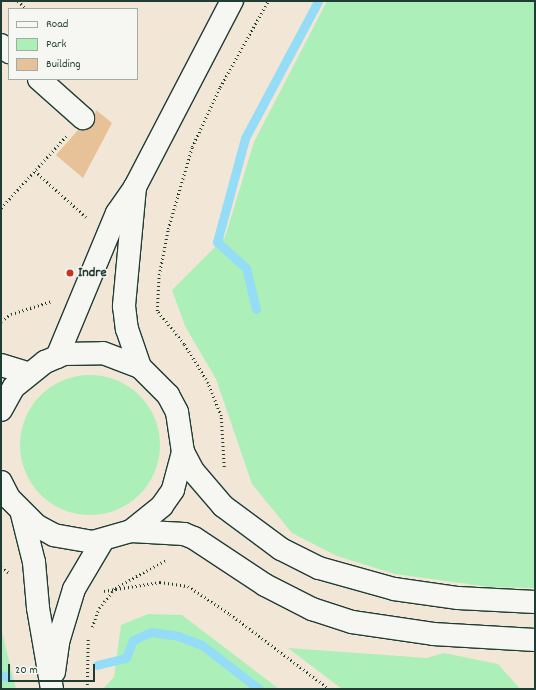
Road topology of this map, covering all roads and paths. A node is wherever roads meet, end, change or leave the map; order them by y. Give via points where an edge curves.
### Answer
1 (18, 1) edge
2 (232, 1) edge
3 (268, 1) edge
4 (26, 8) edge
5 (40, 80) edge
6 (83, 118) joint
7 (35, 170) junction
8 (135, 187) junction
9 (1, 208) edge
10 (90, 220) dead end
11 (157, 311) dead end
12 (57, 357) junction
13 (1, 365) edge
14 (140, 367) junction
15 (28, 373) junction
16 (1, 410) edge
17 (183, 452) junction
18 (1, 482) edge
19 (22, 514) junction
20 (132, 531) junction
21 (103, 540) junction
22 (525, 602) edge
23 (535, 619) edge
24 (535, 640) edge
25 (52, 687) edge
26 (87, 689) edge
27 (329, 689) edge

1 - 4 path
2 - 8 main road
3 - 11 path via 220,87 192,147 168,229 159,275
5 - 6 main road
6 - 7 path
7 - 9 path
7 - 10 path
8 - 12 main road via 117,213 101,248 81,307
8 - 14 main road via 124,306 127,329
12 - 14 main road via 84,351 103,353
12 - 15 main road
13 - 15 main road
14 - 17 main road via 164,390 177,412
15 - 16 main road via 14,387
17 - 20 main road via 173,490 158,511
17 - 22 main road via 192,471 223,506 281,549 319,568 394,590
18 - 19 main road
19 - 21 main road via 54,535 74,540
19 - 25 main road via 34,562 38,608
20 - 21 main road
20 - 24 main road via 178,534 194,538 265,585 312,609 352,622 433,634
21 - 25 main road via 74,589 58,642
22 - 23 main road
26 - 27 path via 88,638 99,608 115,588 160,582 188,586 230,614

